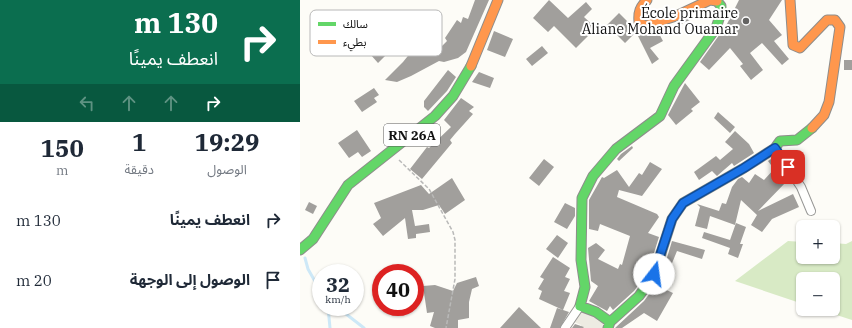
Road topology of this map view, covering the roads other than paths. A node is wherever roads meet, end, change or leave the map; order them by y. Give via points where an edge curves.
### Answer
1 (498, 0) edge
2 (503, 0) edge
3 (647, 0) edge
4 (790, 0) edge
5 (721, 2) edge
6 (493, 11) junction
7 (775, 148) junction
8 (811, 211) dead end
9 (300, 250) edge
10 (580, 306) junction
11 (609, 325) edge
12 (565, 328) edge

1 - 6 street, RN 26A
2 - 6 street
3 - 5 street via 637,13 639,22 645,26 676,16 710,0
4 - 7 street via 793,45 800,48 827,20 836,20 840,27 839,43 829,102 824,114 797,140 780,141
5 - 10 street via 721,13 716,28 674,86 660,116 616,149 593,176 582,198 581,260 585,287
6 - 9 street, RN 26A via 474,60 452,97 427,124 347,185 314,240
7 - 8 street via 801,187
7 - 11 street via 683,203 672,219 654,274 639,296
10 - 11 street via 594,310
10 - 12 street

